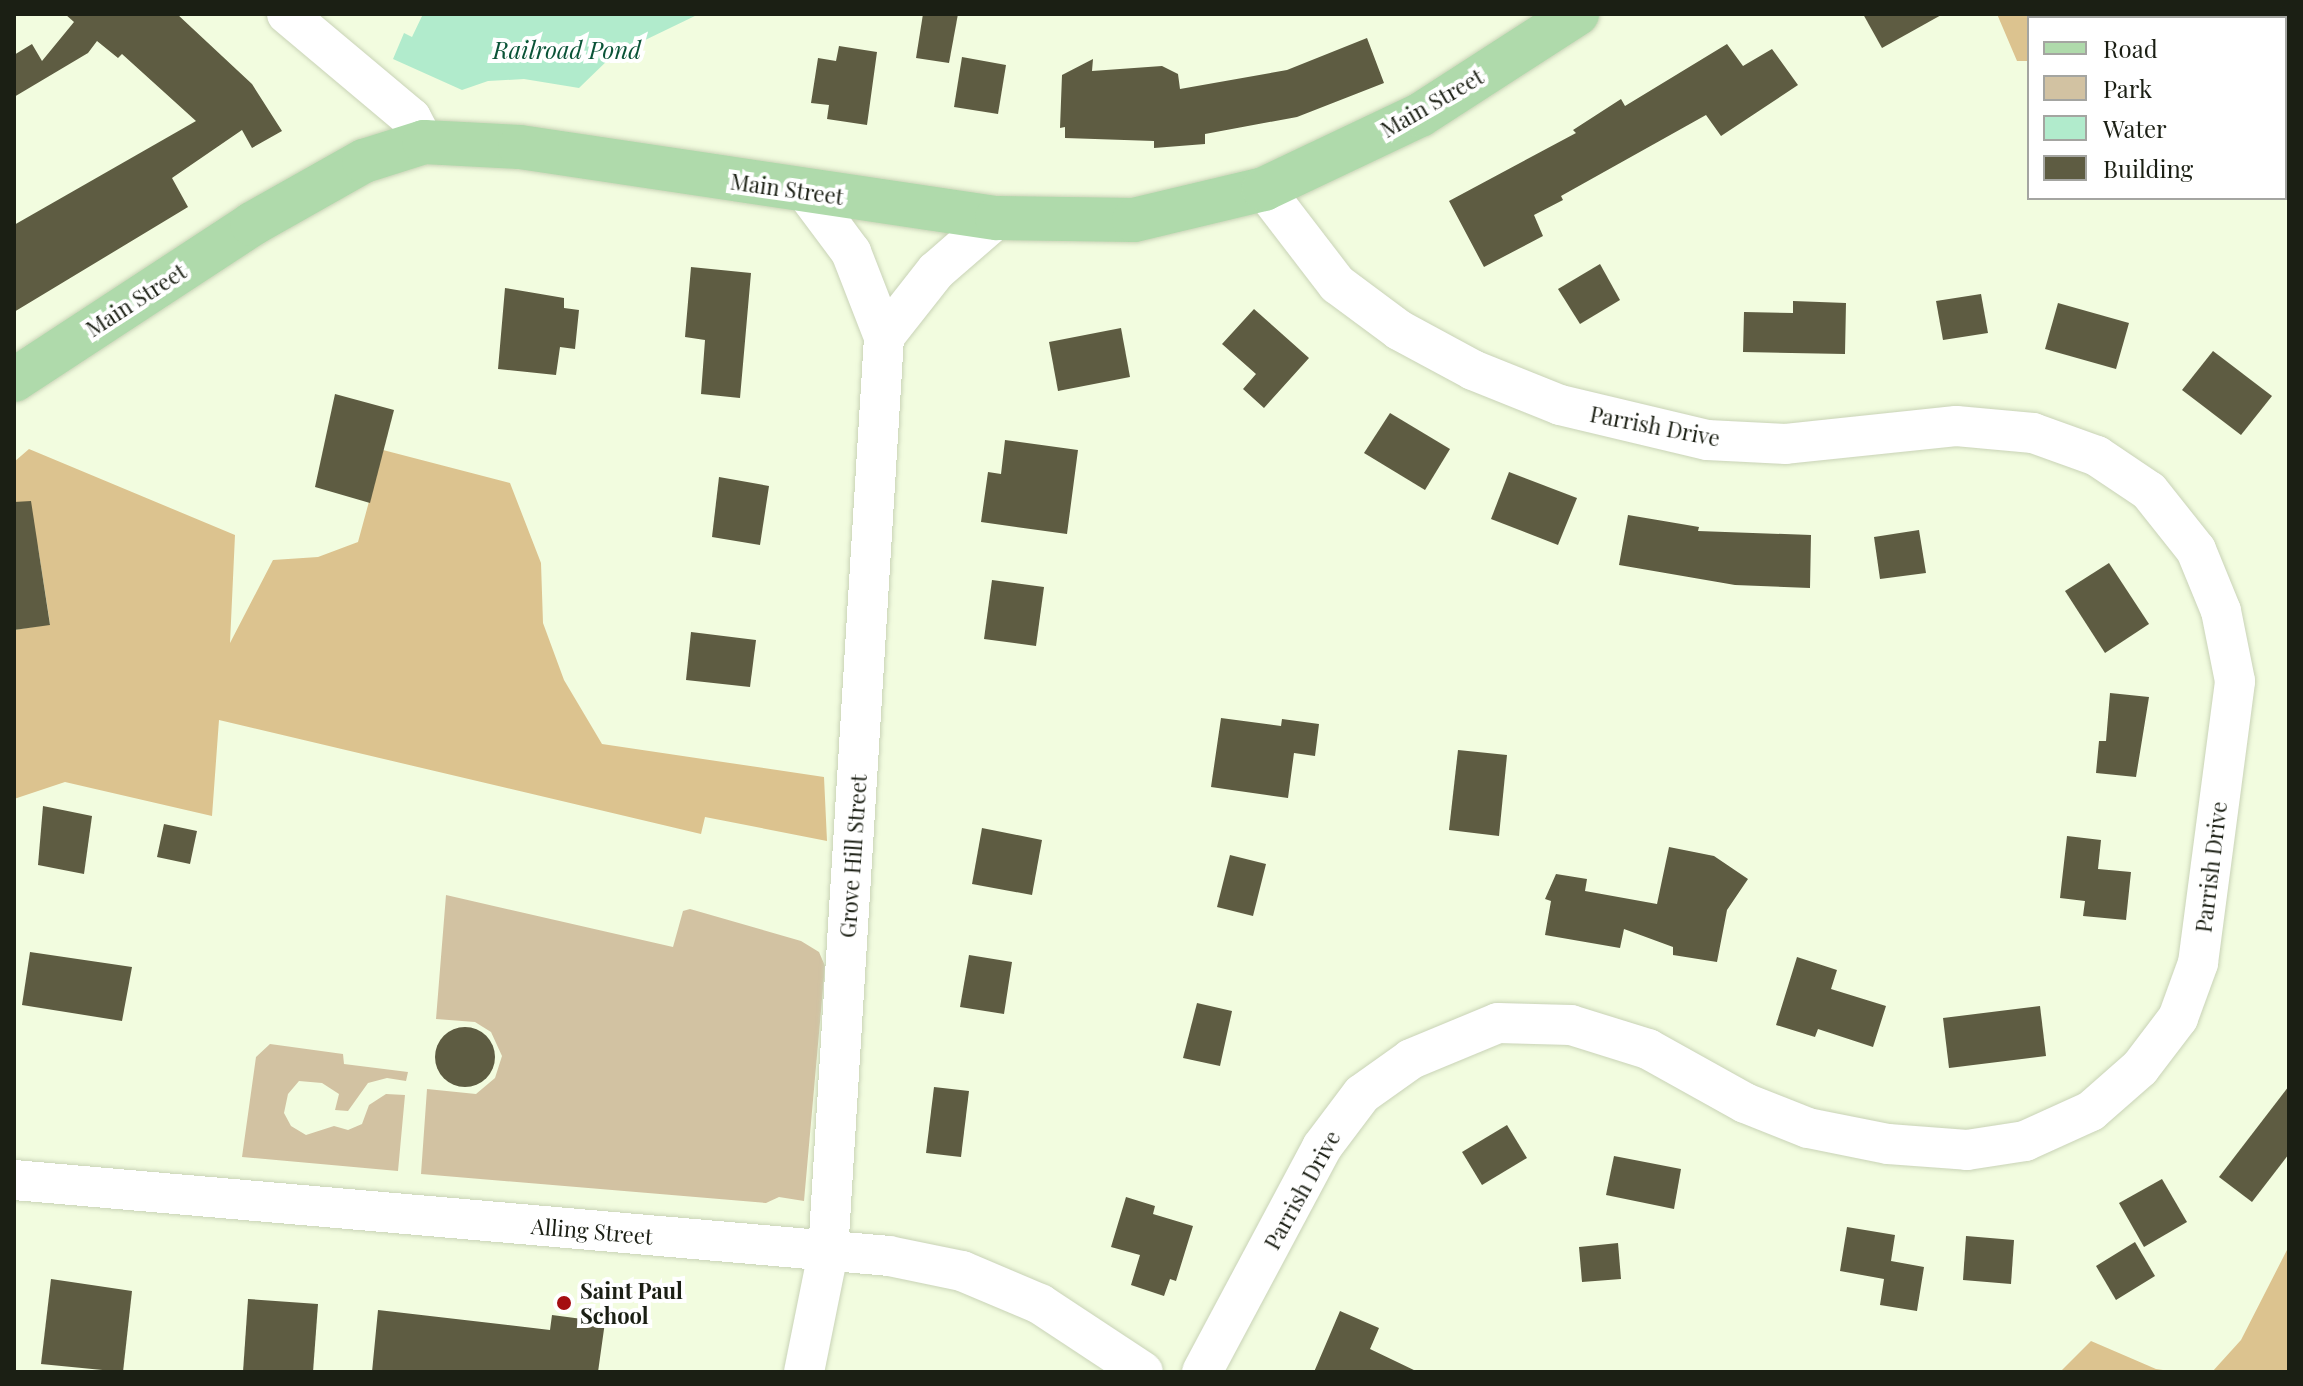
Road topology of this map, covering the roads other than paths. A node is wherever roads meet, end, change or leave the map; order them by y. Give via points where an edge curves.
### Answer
1 (287, 14) edge
2 (1577, 14) edge
3 (424, 142) junction
4 (1264, 189) junction
5 (807, 193) junction
6 (997, 218) junction
7 (884, 337) junction
8 (14, 380) edge
9 (14, 1180) edge
10 (828, 1253) junction
11 (804, 1372) edge
12 (1143, 1372) edge
13 (1202, 1372) edge

1 - 3 street via 411,118
2 - 4 main road, Main Street via 1420,115
3 - 5 main road, Main Street via 520,147
3 - 8 main road, Main Street via 364,161 252,224
4 - 6 main road, Main Street via 1134,220
4 - 13 street, Parrish Drive via 1337,284 1399,330 1473,370 1560,405 1707,440 1786,444 1956,426 2033,433 2097,456 2149,491 2196,550 2221,611 2235,681 2198,963 2178,1018 2140,1068 2091,1111 2025,1141 1967,1150 1888,1144 1808,1128 1745,1103 1648,1049 1571,1025 1498,1023 1411,1059 1362,1094 1322,1147
5 - 6 main road, Main Street
5 - 7 street, Grove Hill Street via 851,252
6 - 7 street via 936,271
7 - 10 street, Grove Hill Street
9 - 10 street, Alling Street
10 - 11 street, Grove Hill Street
10 - 12 street, Alling Street via 889,1256 962,1271 1040,1304

